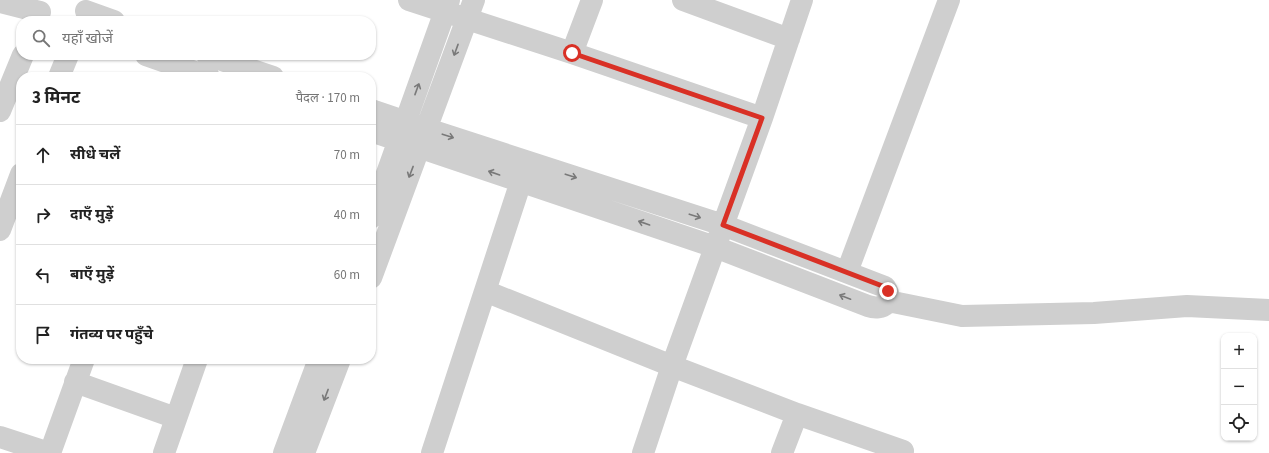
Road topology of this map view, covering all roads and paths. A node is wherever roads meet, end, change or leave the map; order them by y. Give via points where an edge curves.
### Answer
1 (409, 0) edge
2 (592, 0) edge
3 (683, 0) edge
4 (802, 0) edge
5 (950, 0) edge
6 (0, 2) edge
7 (447, 6) edge
8 (470, 9) edge
9 (40, 11) edge
10 (86, 11) edge
11 (100, 16) edge
12 (789, 39) junction
13 (572, 53) junction
14 (21, 60) edge
15 (66, 60) edge
16 (161, 60) edge
17 (222, 60) edge
18 (16, 72) edge
19 (16, 72) edge
20 (61, 72) edge
21 (195, 72) edge
22 (258, 72) edge
23 (0, 112) edge
24 (376, 113) edge
25 (762, 118) junction
26 (376, 131) edge
27 (402, 131) junction
28 (423, 138) junction
29 (524, 172) junction
30 (16, 187) edge
31 (376, 204) edge
32 (723, 225) junction
33 (0, 230) edge
34 (715, 247) junction
35 (376, 265) edge
36 (847, 272) junction
37 (485, 291) junction
38 (888, 301) junction
39 (1269, 310) edge
40 (82, 364) edge
41 (195, 364) edge
42 (317, 364) edge
43 (338, 364) edge
44 (672, 366) junction
45 (75, 382) junction
46 (797, 414) junction
47 (176, 418) junction
48 (0, 437) edge
49 (903, 451) dead end
50 (49, 453) edge
51 (164, 453) edge
52 (284, 453) edge
53 (304, 453) edge
54 (432, 453) edge
55 (643, 453) edge
56 (782, 453) edge

1 - 7 street
2 - 13 street
3 - 12 street
4 - 12 street
5 - 36 street
6 - 9 street
7 - 8 street
27 -> 7 street
8 - 13 street
8 -> 28 street
10 - 11 street
12 - 25 street
13 - 25 street
14 - 18 street
15 - 20 street
16 - 21 street
17 - 22 street
19 - 23 street
24 - 27 street
25 - 32 street
26 - 27 street
27 - 28 street
27 - 31 street
28 - 29 street
28 -> 35 street
29 -> 32 street
34 -> 29 street
29 - 37 street
30 - 33 street
32 - 34 street
32 - 36 street
38 -> 34 street via 876,309
34 - 44 street
36 - 38 street via 885,287 889,296
37 - 44 street
37 - 54 street
38 - 39 street via 962,316 1094,313 1186,306
40 - 45 street
41 - 47 street
42 - 52 street
43 -> 53 street
44 - 46 street
44 - 55 street
45 - 47 street
45 - 50 street
46 - 49 street
46 - 56 street
47 - 51 street
48 - 50 street

